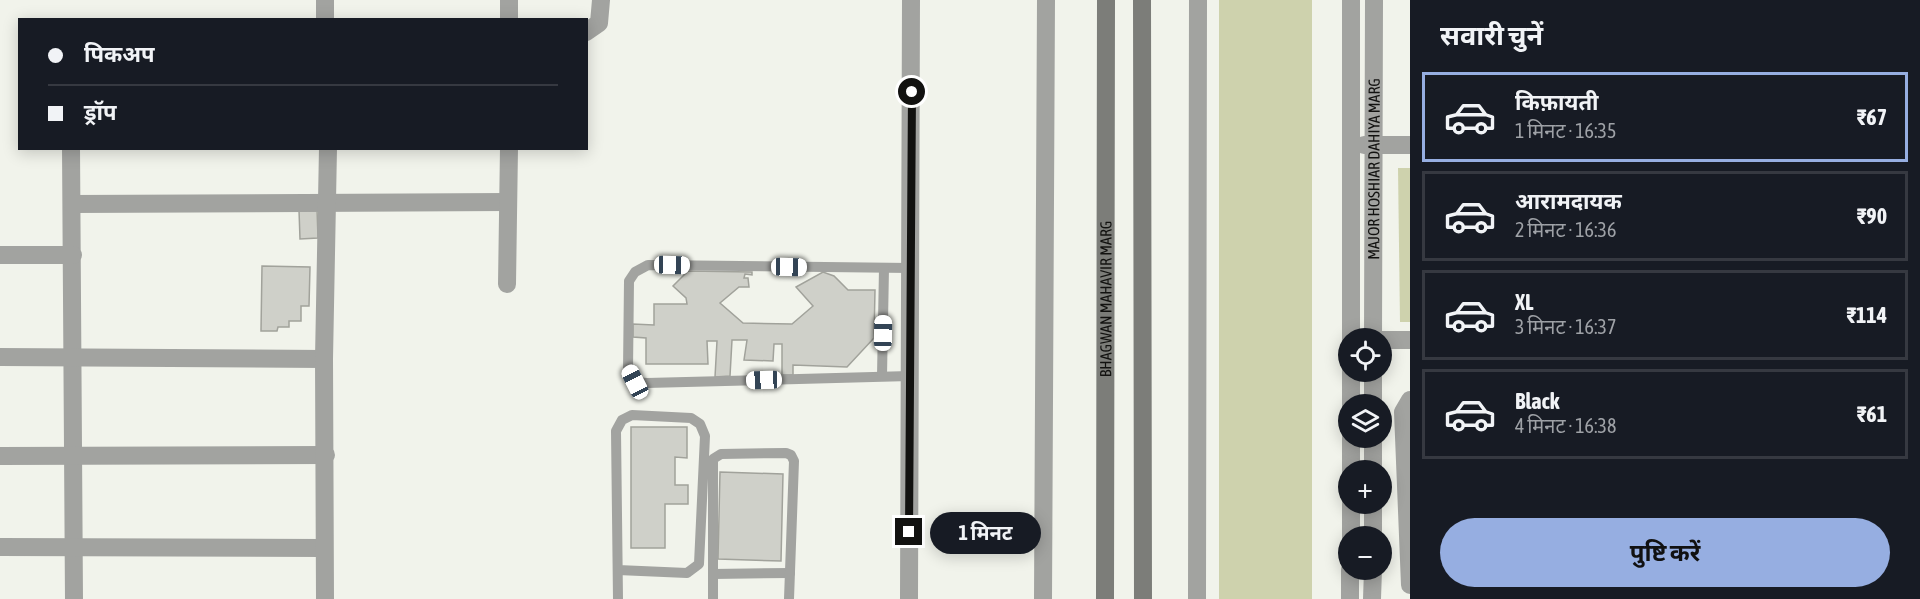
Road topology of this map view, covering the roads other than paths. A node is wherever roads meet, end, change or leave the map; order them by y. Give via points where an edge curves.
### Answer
1 (325, 0) edge
2 (509, 0) edge
3 (601, 0) edge
4 (911, 0) edge
5 (1046, 0) edge
6 (1106, 0) edge
7 (1142, 0) edge
8 (1198, 0) edge
9 (1351, 0) edge
10 (1374, 0) edge
11 (325, 18) edge
12 (509, 18) edge
13 (588, 30) edge
14 (1351, 145) junction
15 (1374, 145) junction
16 (1410, 145) edge
17 (71, 150) edge
18 (328, 150) edge
19 (509, 150) edge
20 (508, 202) junction
21 (329, 203) junction
22 (72, 204) junction
23 (0, 255) edge
24 (73, 255) junction
25 (884, 268) junction
26 (910, 268) junction
27 (507, 284) dead end
28 (1351, 328) edge
29 (1373, 328) edge
30 (1392, 340) edge
31 (1410, 340) edge
32 (0, 357) edge
33 (73, 357) junction
34 (324, 359) junction
35 (882, 376) junction
36 (910, 376) junction
37 (1410, 400) edge
38 (326, 455) junction
39 (0, 456) edge
40 (74, 456) junction
41 (0, 547) edge
42 (74, 548) junction
43 (324, 548) junction
44 (618, 570) junction
45 (713, 573) junction
46 (790, 573) junction
47 (1350, 580) edge
48 (1373, 580) edge
49 (1410, 585) edge
50 (74, 599) edge
51 (325, 599) edge
52 (618, 599) edge
53 (713, 599) edge
54 (789, 599) edge
55 (909, 599) edge
56 (1043, 599) edge
57 (1105, 599) edge
58 (1143, 599) edge
59 (1197, 599) edge
60 (1350, 599) edge
61 (1372, 599) edge

1 - 11 street
2 - 12 street
3 - 13 street via 598,23
4 - 26 street
5 - 56 street
6 - 57 main road, BHAGWAN MAHAVIR MARG
7 - 58 main road
8 - 59 street
9 - 14 street, MAJOR HOSHIAR DAHIYA MARG
10 - 15 street, MAJOR HOSHIAR DAHIYA MARG
14 - 15 street
14 - 28 street, MAJOR HOSHIAR DAHIYA MARG
15 - 16 street
15 - 29 street, MAJOR HOSHIAR DAHIYA MARG
17 - 22 street
18 - 21 street
19 - 20 street
20 - 21 street
20 - 27 street
21 - 22 street
21 - 34 street
22 - 24 street
23 - 24 street
24 - 33 street
25 - 26 lane
25 - 35 lane
25 - 35 lane via 648,265 635,272 629,281 628,370 635,382
26 - 36 street
30 - 31 street
32 - 33 street
33 - 34 street
33 - 40 street
34 - 38 street
35 - 36 lane
36 - 55 street
37 - 49 street via 1403,412
38 - 40 street
38 - 43 street
39 - 40 street
40 - 42 street
41 - 42 street
42 - 43 street
42 - 50 street
43 - 51 street
44 - 44 lane via 616,431 621,420 632,415 691,418 700,424 705,436 699,564 687,573
44 - 52 lane
45 - 46 lane
45 - 46 lane via 713,459 721,454 786,453 794,461
45 - 53 lane
46 - 54 lane
47 - 60 street
48 - 61 street

